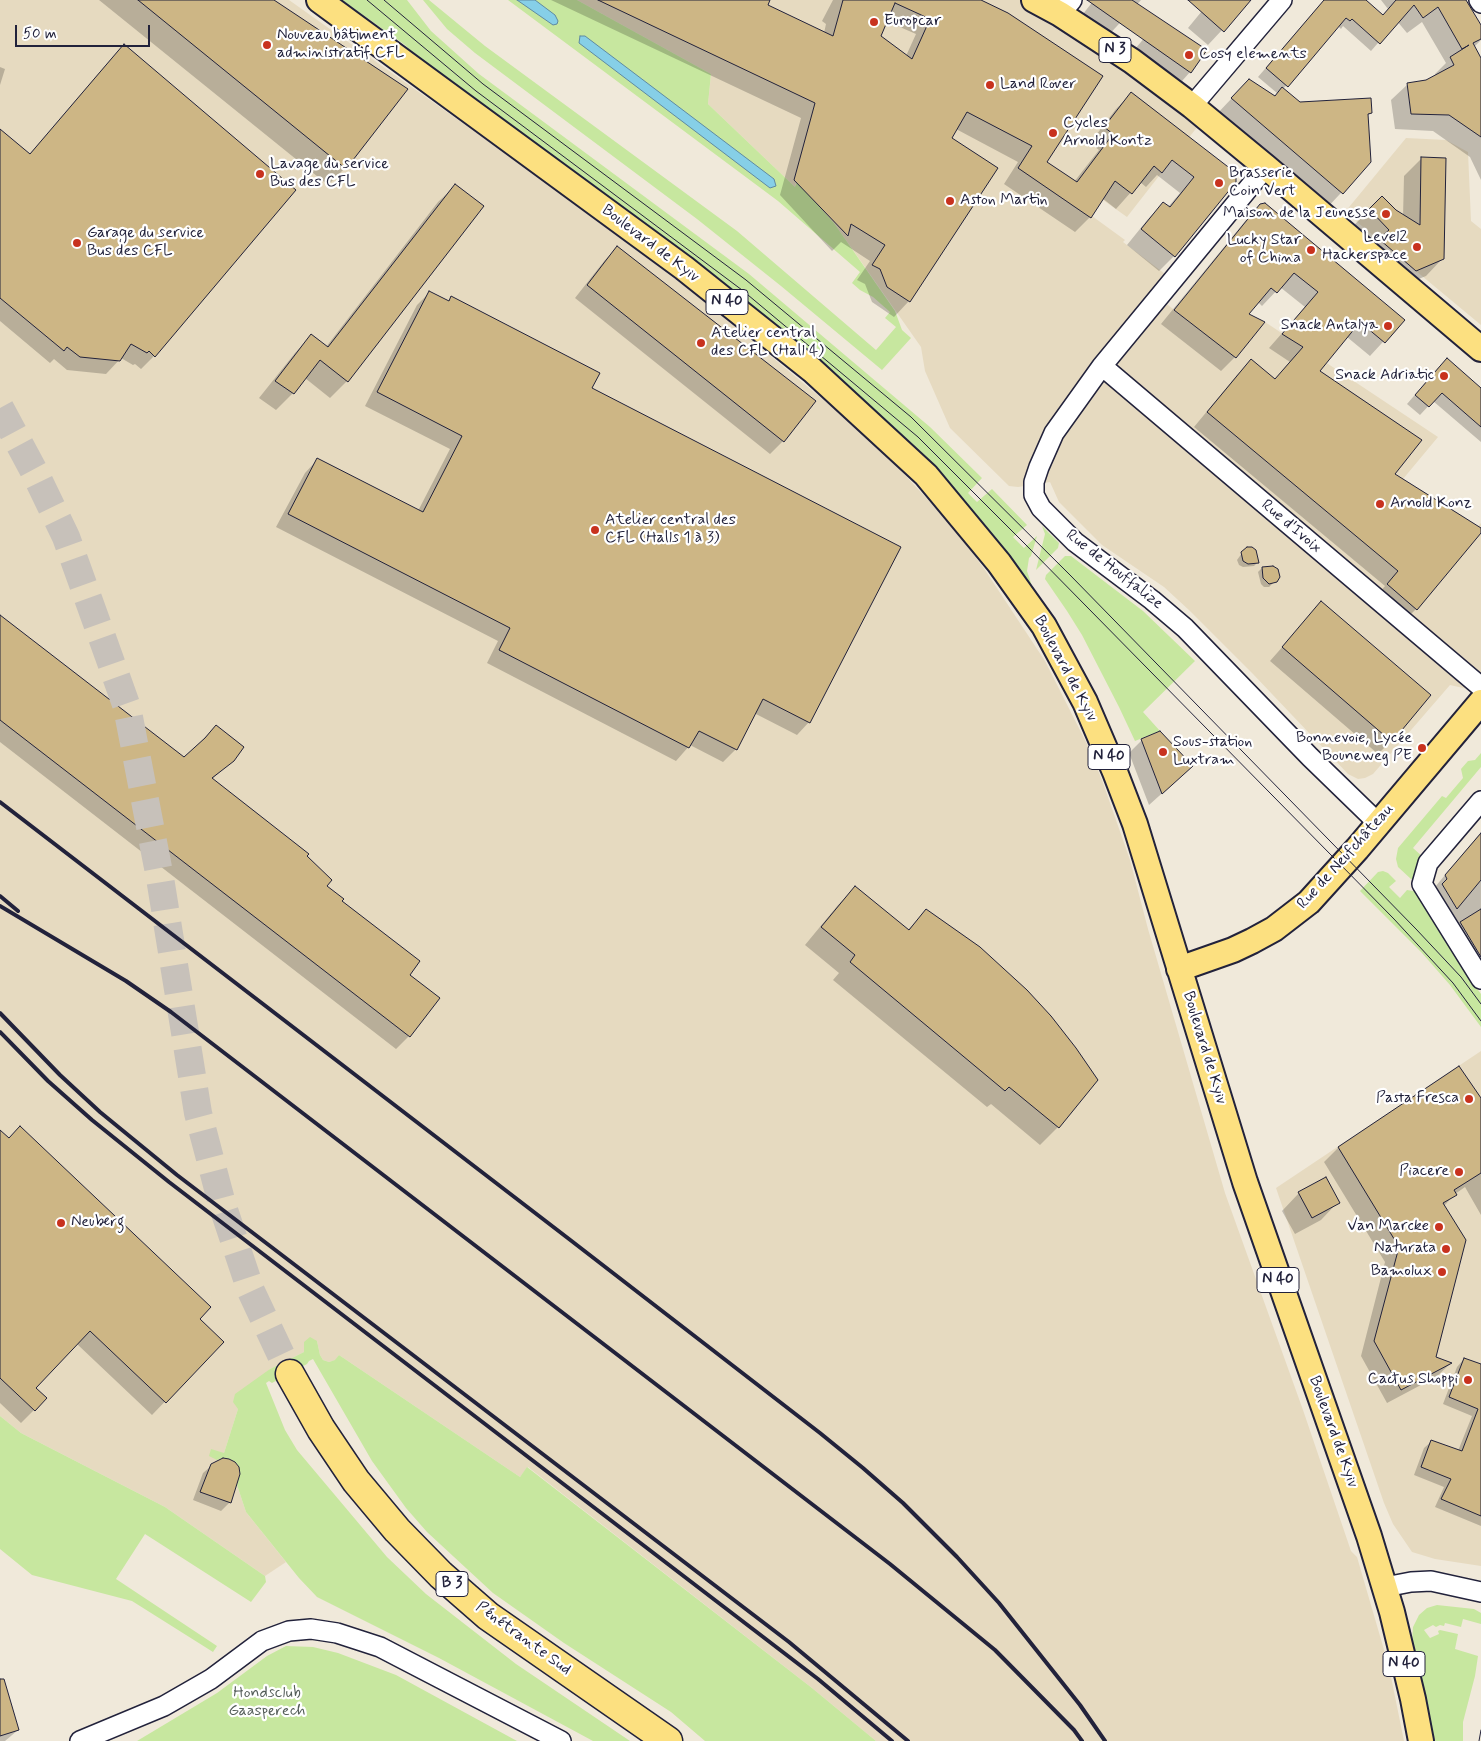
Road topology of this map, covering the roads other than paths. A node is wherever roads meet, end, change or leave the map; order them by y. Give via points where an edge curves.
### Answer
1 (319, 0) edge
2 (1034, 0) edge
3 (1282, 0) edge
4 (1066, 7) edge
5 (1192, 106) junction
6 (1266, 167) junction
7 (1481, 349) edge
8 (1102, 366) junction
9 (1481, 687) edge
10 (1481, 702) edge
11 (1481, 801) edge
12 (1378, 823) junction
13 (1179, 969) junction
14 (1481, 979) edge
15 (290, 1374) tunnel mouth
16 (1385, 1588) junction
17 (1481, 1592) edge
18 (80, 1741) edge
19 (561, 1741) edge
20 (668, 1741) edge
21 (1421, 1741) edge

1 - 13 main road, Boulevard de Kyiv / N 40 via 684,268 812,370 926,475 999,563 1038,618 1085,702 1135,824
2 - 4 main road, N 3
3 - 5 street
4 - 5 main road, N 3
5 - 6 main road, N 3
6 - 7 main road, N 3
6 - 8 street, Rue de Houffalize
8 - 9 street, Rue d'Ivoix
8 - 12 street, Rue de Houffalize via 1054,432 1038,467 1034,495 1041,508 1075,542 1185,628 1310,758
10 - 12 main road, Rue de Neufchâteau
11 - 14 street via 1428,863 1422,884
12 - 13 main road, Rue de Neufchâteau via 1309,902 1274,930 1233,950
13 - 16 main road, Boulevard de Kyiv / N 40 via 1248,1191
15 - 20 highway, Pénétrante Sud / B 3 via 356,1481 441,1575 488,1616
16 - 17 street via 1431,1581
16 - 21 main road, Boulevard de Kyiv / N 40
18 - 19 street via 164,1706 211,1679 262,1641 289,1631 311,1629 337,1633 380,1647

